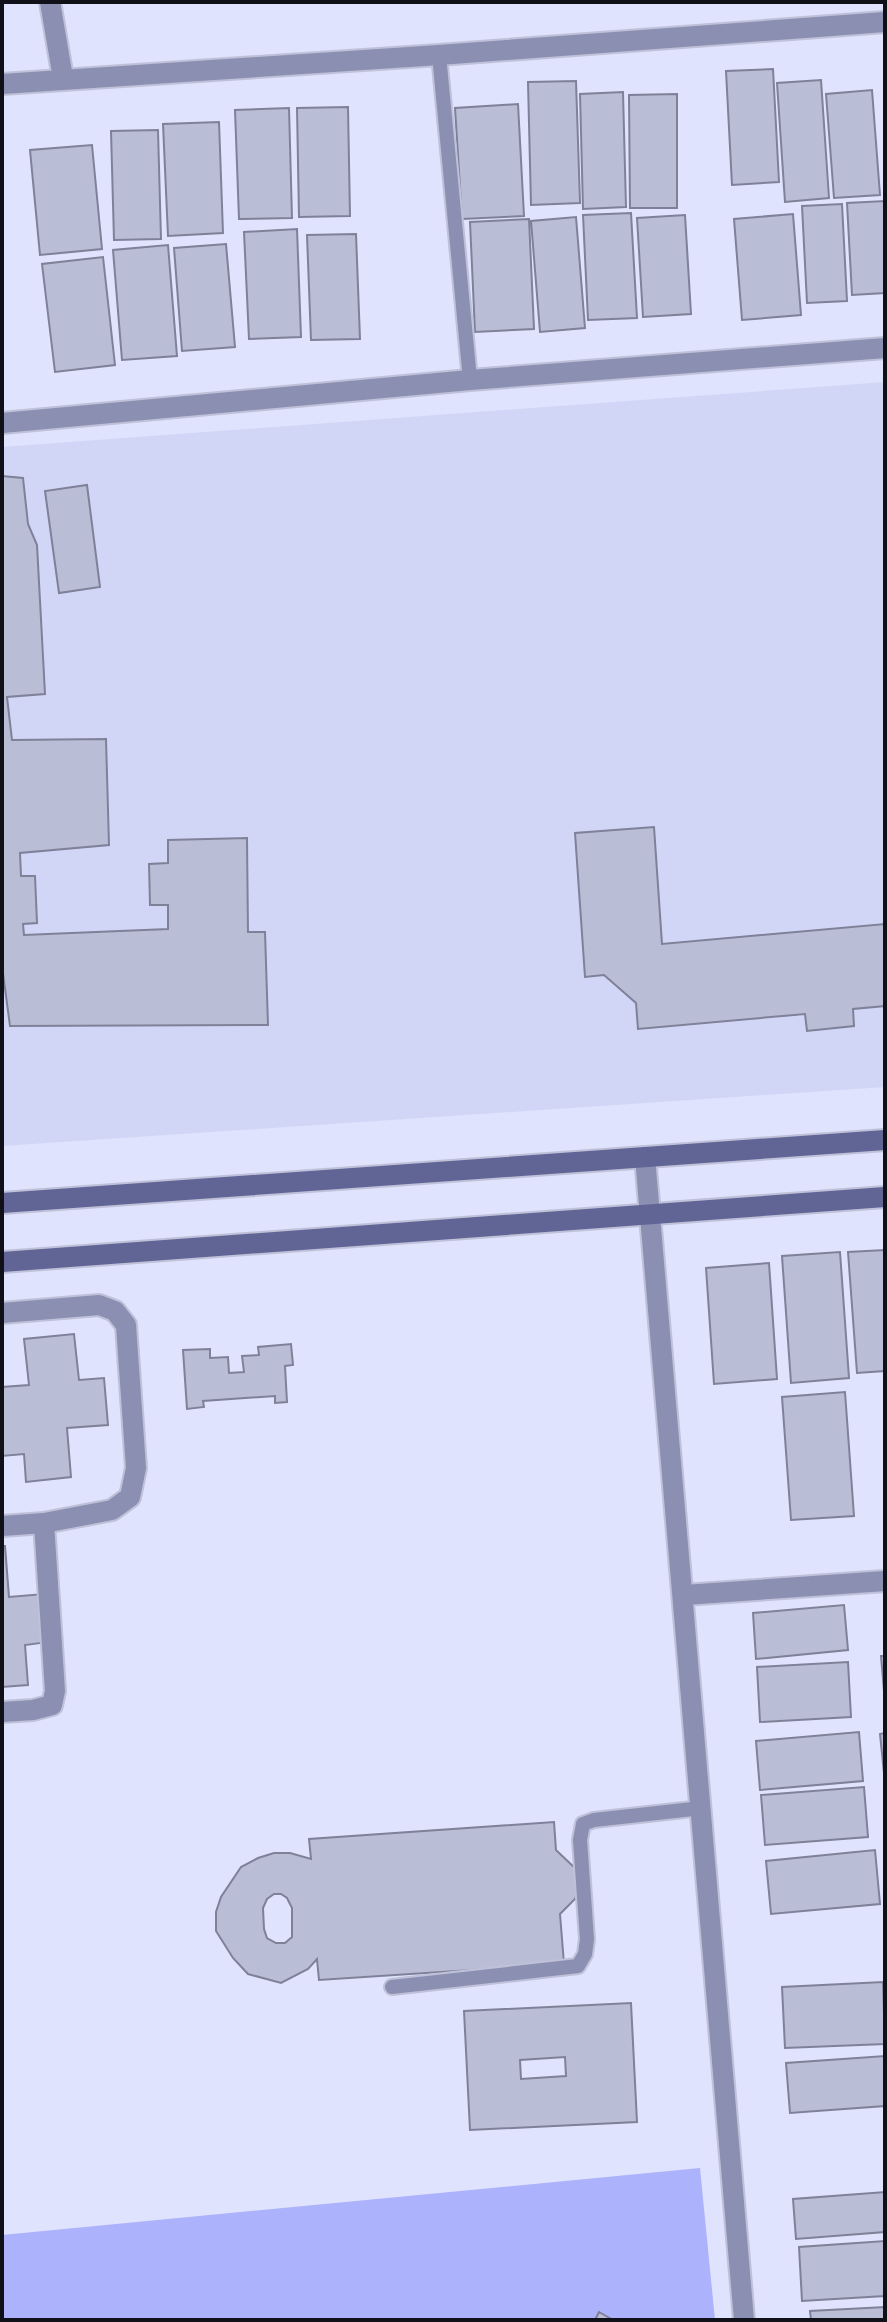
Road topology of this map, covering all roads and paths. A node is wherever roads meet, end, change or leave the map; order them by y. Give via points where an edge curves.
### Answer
1 (50, 2) edge
2 (885, 22) edge
3 (439, 55) junction
4 (63, 78) junction
5 (2, 84) edge
6 (885, 348) edge
7 (470, 380) junction
8 (2, 423) edge
9 (885, 1140) edge
10 (645, 1157) junction
11 (885, 1197) edge
12 (2, 1203) edge
13 (650, 1214) junction
14 (2, 1262) edge
15 (2, 1313) edge
16 (44, 1523) junction
17 (2, 1526) edge
18 (885, 1581) edge
19 (684, 1595) junction
20 (2, 1712) edge
21 (702, 1808) junction
22 (392, 1987) dead end
23 (744, 2320) edge

1 - 4 street
2 - 3 street
3 - 4 street
3 - 7 lane
4 - 5 street
6 - 7 street
7 - 8 street
9 - 10 street
10 - 12 street
10 - 13 street
11 - 13 street
13 - 14 street
13 - 19 street
15 - 16 street via 99,1305 115,1311 126,1325 136,1468 130,1497 112,1510
16 - 17 street
16 - 20 street via 52,1705
18 - 19 street
19 - 21 street
21 - 22 lane via 583,1824 587,1939 578,1966
21 - 23 street

